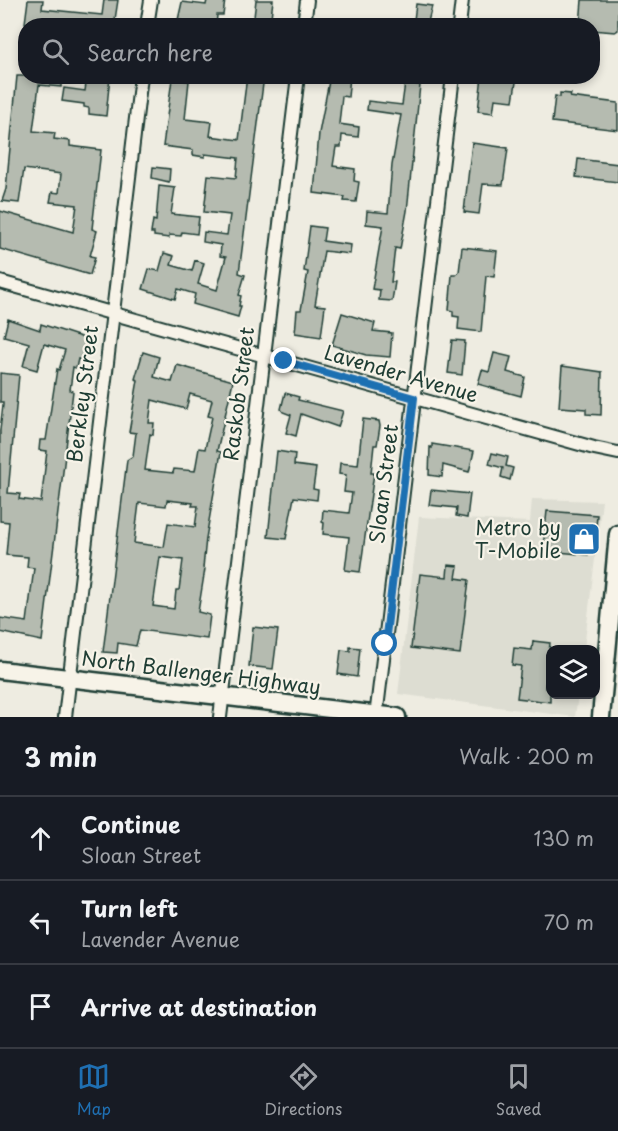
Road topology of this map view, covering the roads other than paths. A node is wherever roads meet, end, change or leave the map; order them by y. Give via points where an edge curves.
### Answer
1 (151, 0) edge
2 (307, 0) edge
3 (462, 0) edge
4 (148, 18) edge
5 (305, 18) edge
6 (460, 18) edge
7 (140, 84) edge
8 (297, 84) edge
9 (452, 84) edge
10 (0, 282) edge
11 (112, 314) junction
12 (263, 356) junction
13 (414, 398) junction
14 (618, 453) edge
15 (618, 534) edge
16 (0, 670) edge
17 (70, 678) junction
18 (223, 696) junction
19 (377, 716) edge
20 (65, 717) edge
21 (220, 717) edge
22 (397, 717) edge
23 (601, 717) edge

1 - 4 street
2 - 5 street
3 - 6 street
7 - 11 street, Berkley Street
8 - 12 street, Raskob Street
9 - 13 street, Sloan Street
10 - 11 street, Lavender Avenue
11 - 12 street, Lavender Avenue
11 - 17 street, Berkley Street
12 - 13 street, Lavender Avenue
12 - 18 street, Raskob Street
13 - 14 street, Lavender Avenue
13 - 19 street, Sloan Street
15 - 23 main road
16 - 17 main road, North Ballenger Highway
17 - 18 main road, North Ballenger Highway
17 - 20 street, Berkley Street
18 - 19 main road, North Ballenger Highway
18 - 21 street, Raskob Street
19 - 22 main road, North Ballenger Highway

